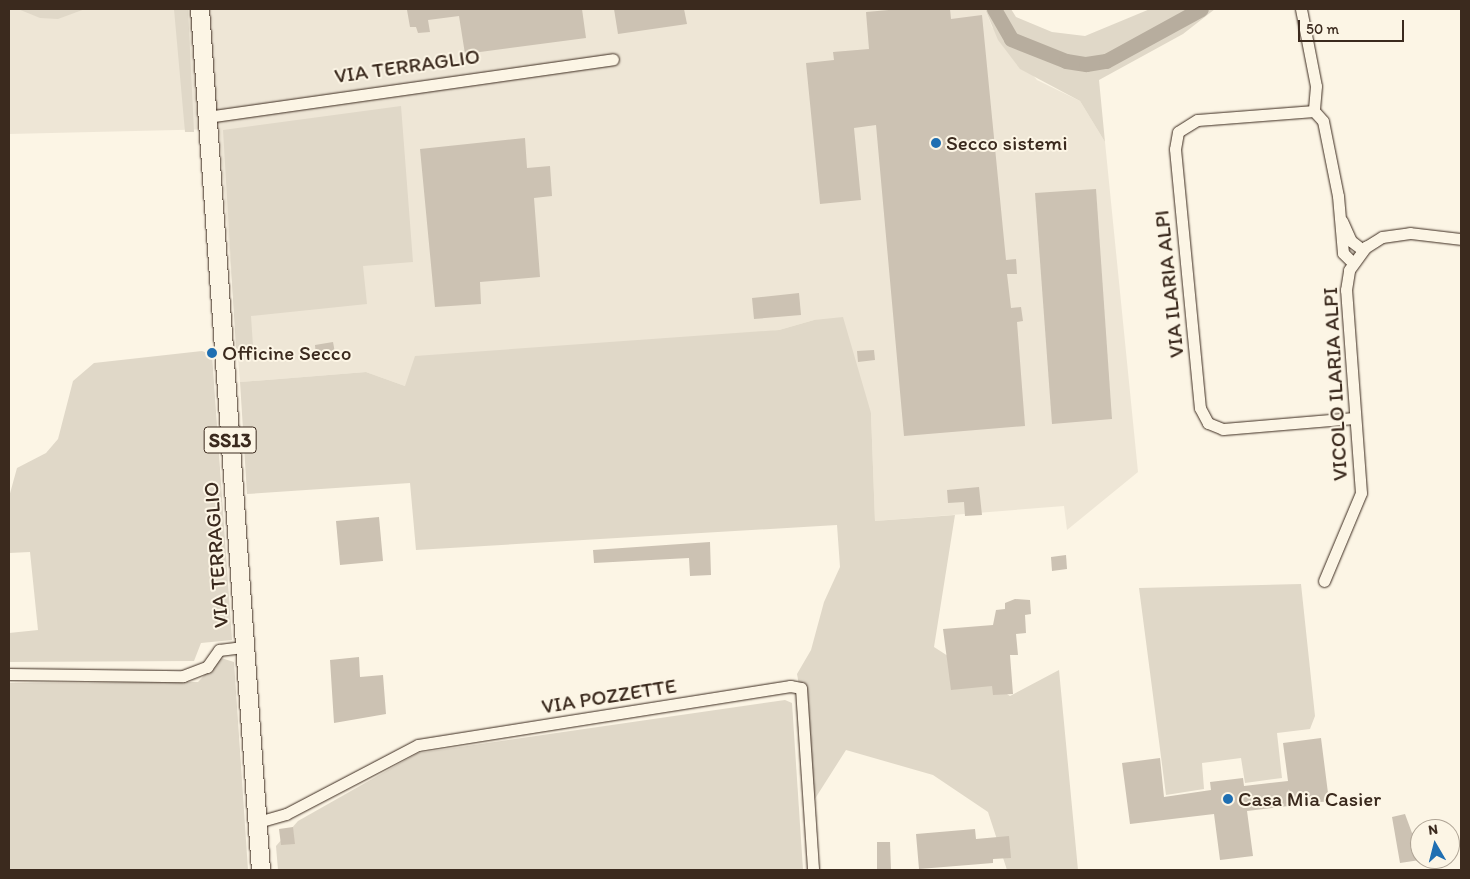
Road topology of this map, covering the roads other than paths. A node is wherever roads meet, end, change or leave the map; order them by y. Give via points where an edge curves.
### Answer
1 (200, 9) edge
2 (1301, 9) edge
3 (612, 59) dead end
4 (1314, 111) junction
5 (207, 117) junction
6 (1339, 212) junction
7 (1461, 239) edge
8 (1363, 250) junction
9 (1353, 263) junction
10 (1355, 418) junction
11 (1324, 581) dead end
12 (245, 647) junction
13 (9, 674) edge
14 (258, 822) junction
15 (262, 870) edge
16 (813, 870) edge

1 - 5 main road, VIA TERRAGLIO / SS13
2 - 4 street via 1316,86
3 - 5 street, VIA TERRAGLIO
4 - 6 street, VICOLO ILARIA ALPI via 1323,121
4 - 10 street, VIA ILARIA ALPI via 1198,120 1178,132 1175,149 1200,408 1208,423 1223,429
5 - 12 main road, VIA TERRAGLIO / SS13
6 - 8 street via 1351,241
6 - 9 street, VICOLO ILARIA ALPI via 1343,253
7 - 8 street via 1402,233 1382,237
8 - 9 street
9 - 10 street, VICOLO ILARIA ALPI via 1346,290
10 - 11 street, VICOLO ILARIA ALPI via 1360,500
12 - 13 street via 219,650 207,667 183,676
12 - 14 main road, VIA TERRAGLIO / SS13
14 - 15 main road, VIA TERRAGLIO / SS13
14 - 16 street, VIA POZZETTE via 286,814 418,745 790,686 801,688

